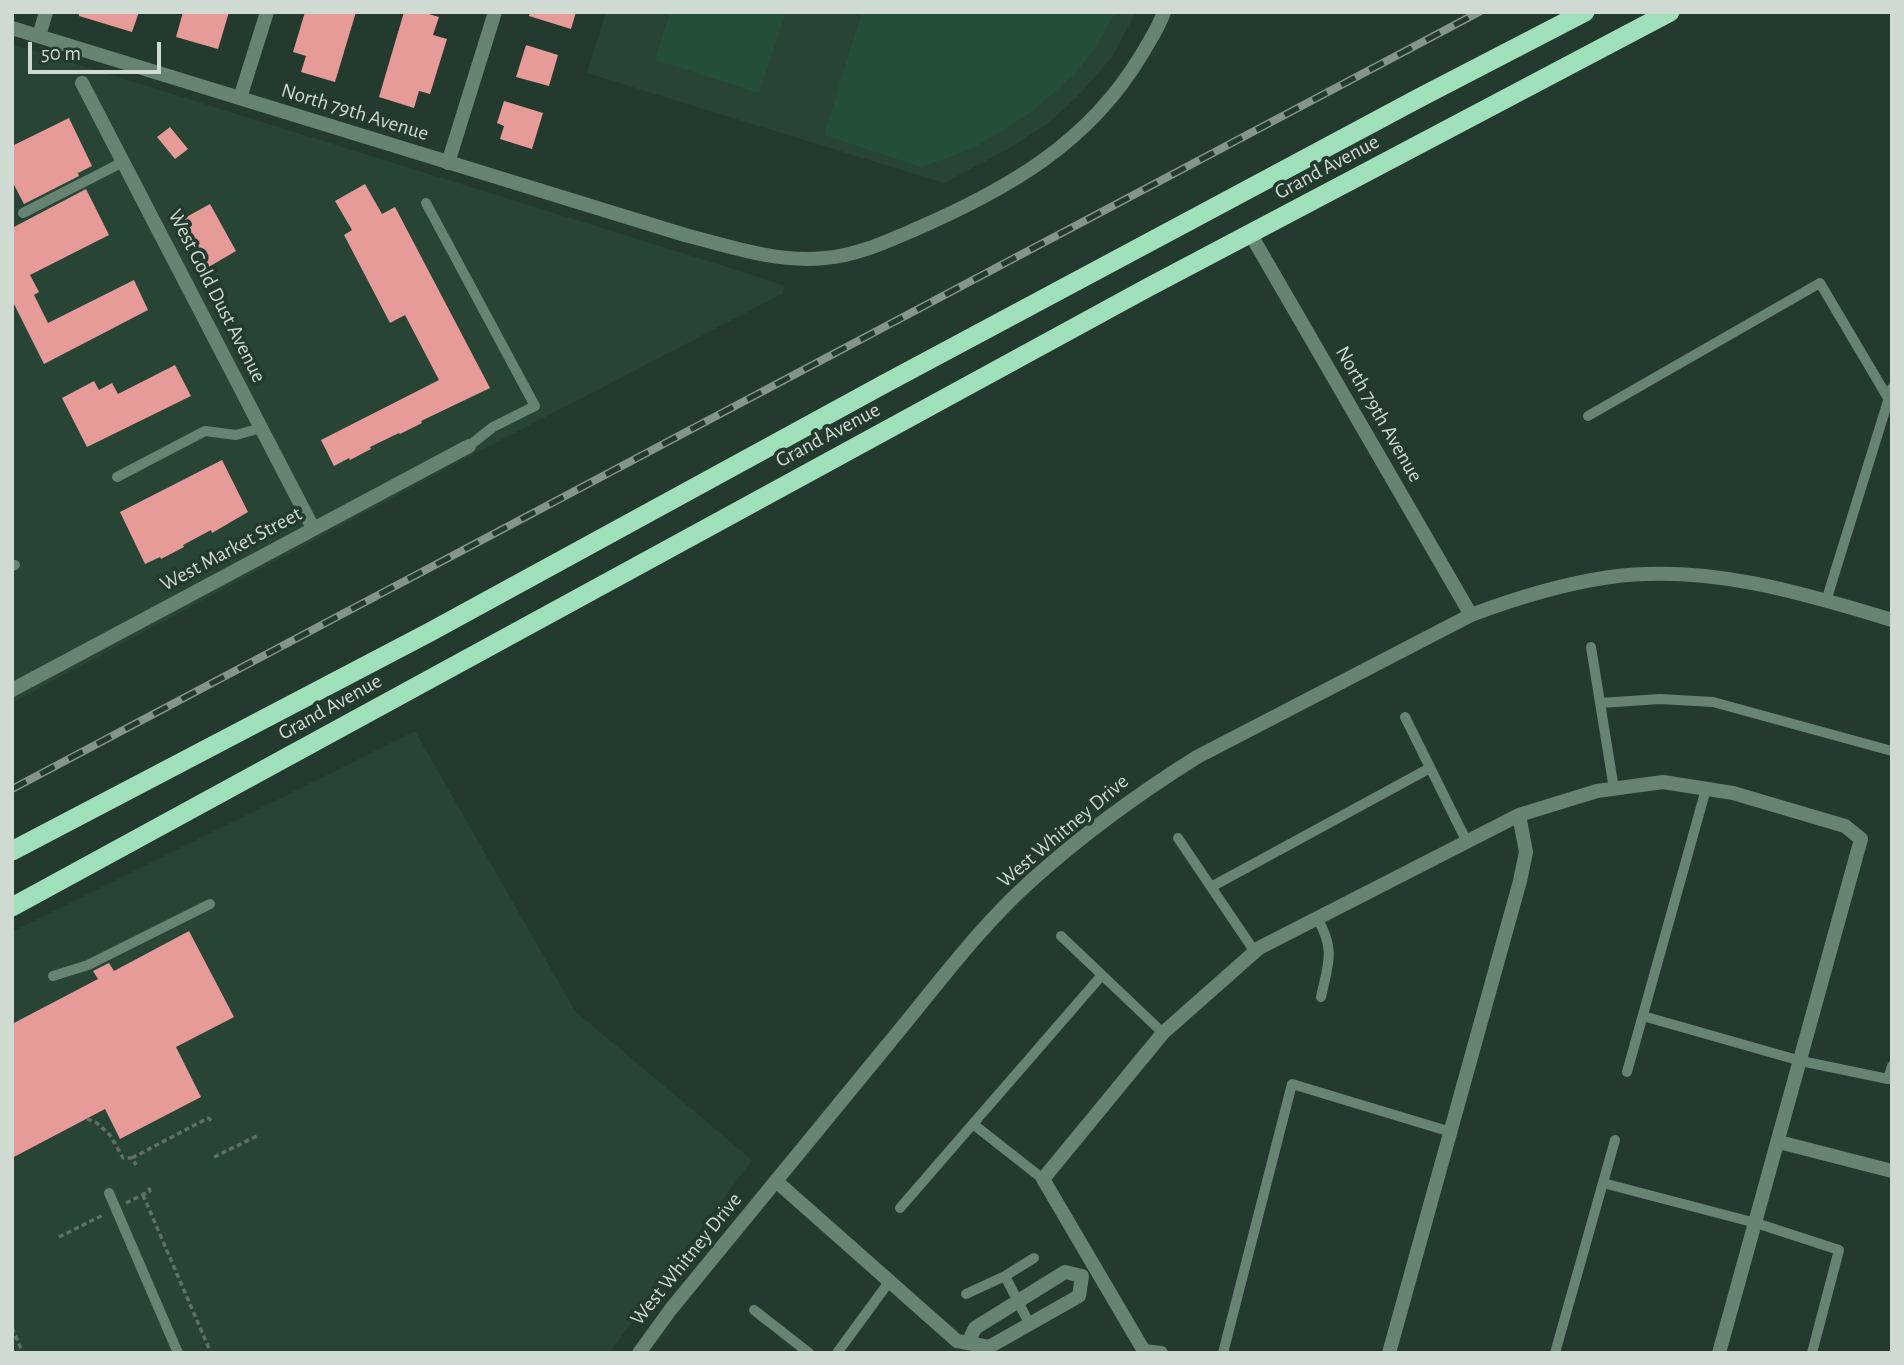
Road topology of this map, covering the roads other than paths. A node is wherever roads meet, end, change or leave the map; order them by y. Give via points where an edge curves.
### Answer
1 (46, 12) edge
2 (267, 12) edge
3 (495, 12) edge
4 (1164, 12) edge
5 (1585, 12) edge
6 (1670, 12) edge
7 (12, 28) edge
8 (39, 36) junction
9 (82, 83) dead end
10 (240, 98) junction
11 (123, 162) junction
12 (449, 163) junction
13 (426, 202) dead end
14 (23, 213) dead end
15 (1251, 234) junction
16 (1892, 388) edge
17 (1888, 398) junction
18 (1588, 416) dead end
19 (261, 428) junction
20 (469, 446) joint
21 (117, 477) dead end
22 (313, 528) junction
23 (1826, 601) junction
24 (1471, 615) junction
25 (1892, 620) edge
26 (1591, 648) dead end
27 (12, 690) edge
28 (1600, 703) junction
29 (1405, 717) dead end
30 (1892, 751) edge
31 (1430, 768) junction
32 (1614, 789) junction
33 (1706, 789) junction
34 (1519, 816) junction
35 (1178, 838) dead end
36 (1467, 842) junction
37 (12, 851) edge
38 (1210, 887) junction
39 (210, 904) dead end
40 (12, 907) edge
41 (1317, 918) junction
42 (1061, 936) dead end
43 (1255, 952) junction
44 (1102, 975) junction
45 (52, 976) dead end
46 (1321, 997) dead end
47 (1643, 1016) junction
48 (1163, 1033) junction
49 (1801, 1060) junction
50 (1892, 1066) edge
51 (1627, 1072) dead end
52 (973, 1124) junction
53 (1451, 1132) junction
54 (1615, 1140) dead end
55 (1779, 1142) junction
56 (1892, 1171) edge
57 (1042, 1179) junction
58 (776, 1181) junction
59 (1603, 1183) junction
60 (109, 1193) dead end
61 (900, 1208) dead end
62 (1756, 1223) junction
63 (1034, 1258) dead end
64 (1095, 1268) junction
65 (1005, 1276) junction
66 (1082, 1276) junction
67 (889, 1282) junction
68 (966, 1294) dead end
69 (1018, 1301) junction
70 (754, 1310) dead end
71 (1030, 1325) junction
72 (968, 1343) junction
73 (842, 1351) edge
74 (1143, 1352) edge
75 (178, 1353) edge
76 (639, 1353) edge
77 (809, 1353) edge
78 (1161, 1353) edge
79 (1223, 1353) edge
80 (1389, 1353) edge
81 (1555, 1353) edge
82 (1719, 1353) edge
83 (1812, 1353) edge

1 - 8 street
2 - 10 street
3 - 12 street
4 - 12 street, North 79th Avenue via 1128,78 1086,128 1038,165 946,215 829,258 796,260 685,235
5 - 37 highway, Grand Avenue
6 - 15 highway, Grand Avenue
7 - 8 street, North 79th Avenue
8 - 10 street, North 79th Avenue
9 - 11 street, West Gold Dust Avenue
10 - 12 street, North 79th Avenue
11 - 14 lane
11 - 19 street, West Gold Dust Avenue
13 - 20 lane via 535,406 493,427
15 - 24 street, North 79th Avenue
15 - 40 highway, Grand Avenue
16 - 17 lane
17 - 18 lane via 1820,284
17 - 23 lane
19 - 21 lane via 236,435 205,431
19 - 22 street, West Gold Dust Avenue
20 - 22 street, West Market Street
22 - 27 street, West Market Street
23 - 24 street, West Whitney Drive via 1735,580 1634,575 1555,588
23 - 25 street
24 - 58 street, West Whitney Drive via 1197,757 1090,830 1030,881 973,942
26 - 28 lane
28 - 30 lane via 1713,702
28 - 32 lane
29 - 31 lane
31 - 36 lane
31 - 38 lane
32 - 33 street via 1663,782
32 - 34 street via 1597,790
33 - 47 lane
33 - 49 street via 1845,826 1861,839
34 - 36 street
34 - 53 street via 1526,852 1520,880
35 - 38 lane
36 - 41 street
38 - 43 lane
39 - 45 lane via 88,965
41 - 43 street
41 - 46 lane via 1328,936 1330,958
42 - 44 lane
43 - 48 street
44 - 48 lane
44 - 52 lane
47 - 49 lane
47 - 51 lane
48 - 57 street
49 - 50 lane via 1888,1079
49 - 55 street
52 - 57 lane
52 - 61 lane
53 - 79 lane via 1292,1084
53 - 80 street
54 - 59 lane
55 - 56 street
55 - 62 street
57 - 64 street
58 - 67 street
58 - 76 street, West Whitney Drive
59 - 62 lane
59 - 81 lane
60 - 75 lane
62 - 82 street
62 - 83 lane via 1839,1250
63 - 65 lane
64 - 66 street
64 - 74 street
65 - 68 lane
65 - 69 lane
66 - 69 street via 1065,1272
66 - 71 street via 1079,1296
67 - 72 street via 957,1341
67 - 73 lane
69 - 71 lane
69 - 72 street via 975,1328
70 - 77 lane
71 - 72 street via 989,1348
74 - 78 street

